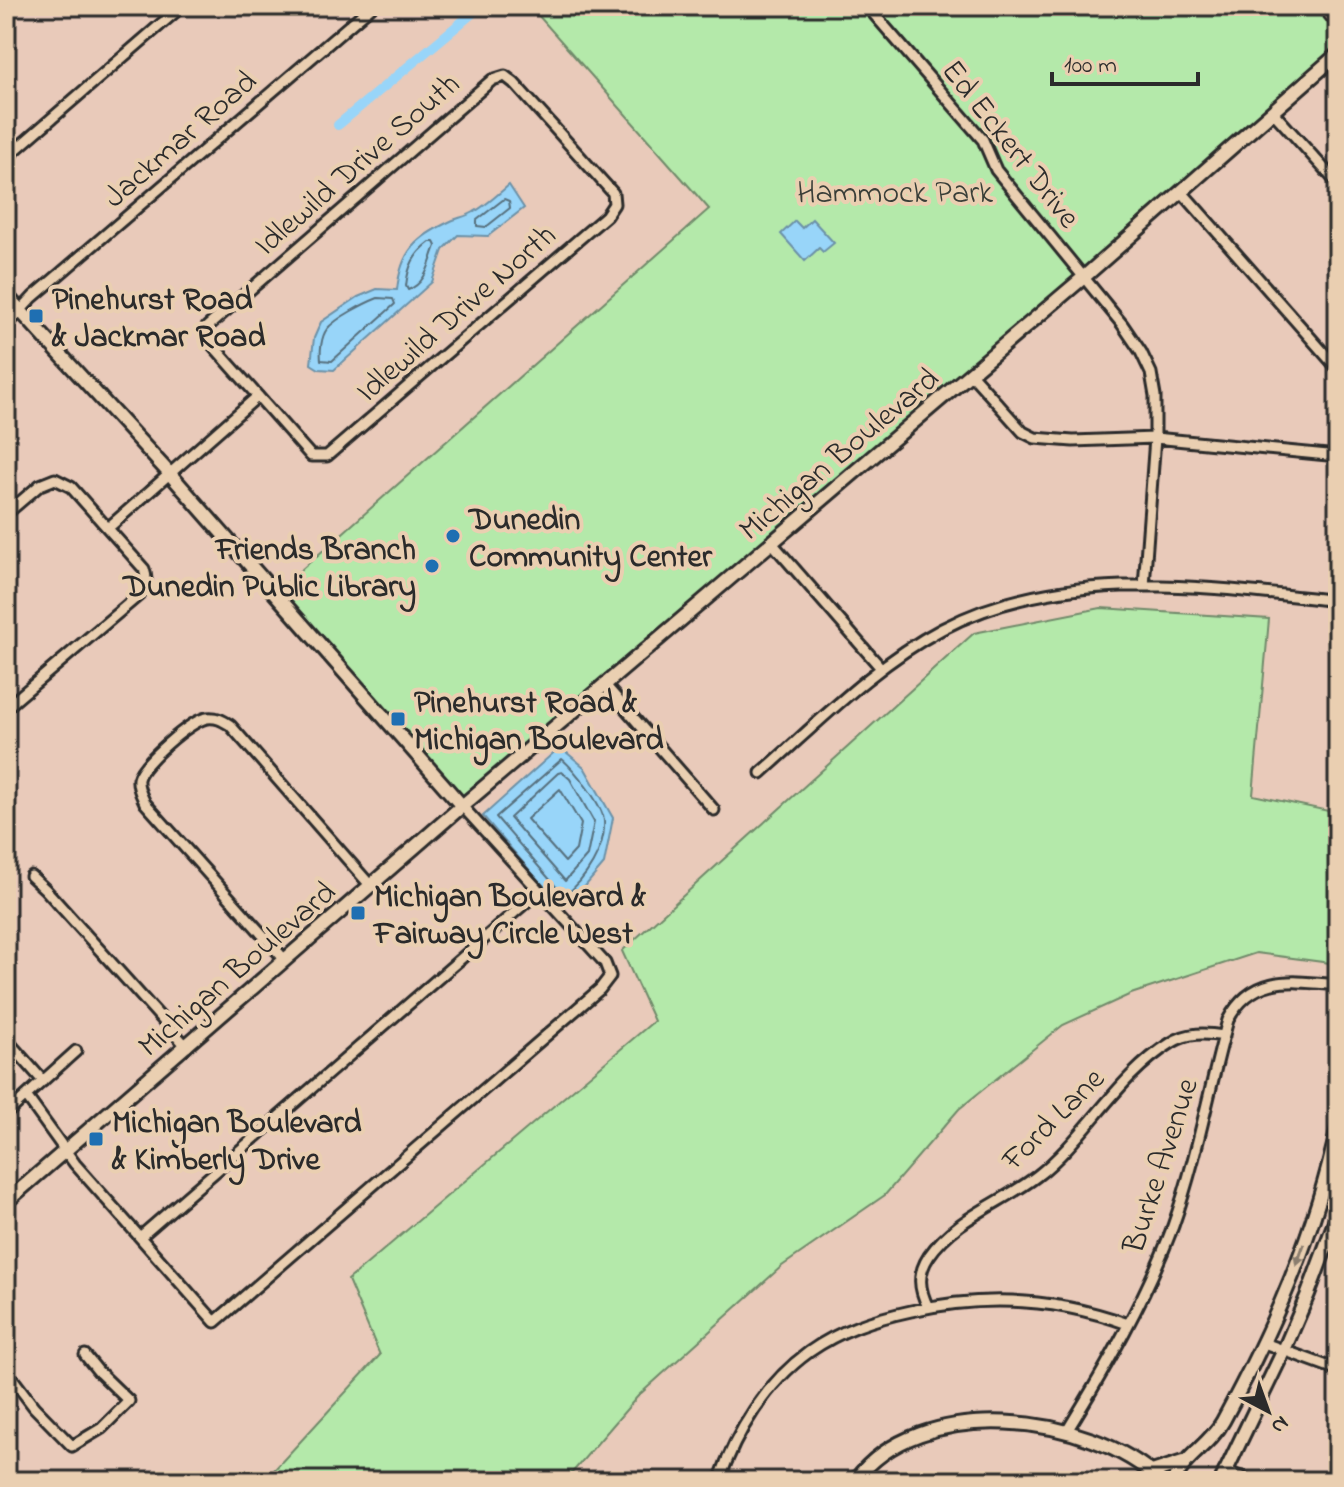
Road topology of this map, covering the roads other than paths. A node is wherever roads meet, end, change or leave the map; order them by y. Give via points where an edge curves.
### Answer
1 (182, 6) edge
2 (372, 6) edge
3 (867, 6) edge
4 (1322, 6) edge
5 (1338, 25) edge
6 (1338, 54) edge
7 (1272, 111) junction
8 (6, 158) edge
9 (1338, 184) edge
10 (1181, 191) junction
11 (614, 204) joint
12 (1084, 277) junction
13 (6, 295) edge
14 (20, 310) junction
15 (6, 326) edge
16 (1338, 369) edge
17 (971, 374) junction
18 (258, 396) junction
19 (1155, 438) junction
20 (1338, 456) edge
21 (170, 474) junction
22 (6, 514) edge
23 (108, 528) junction
24 (772, 543) junction
25 (1144, 586) junction
26 (1338, 601) edge
27 (881, 668) junction
28 (605, 685) junction
29 (6, 708) edge
30 (761, 773) dead end
31 (462, 806) junction
32 (714, 810) dead end
33 (31, 876) dead end
34 (370, 885) junction
35 (539, 891) junction
36 (285, 960) junction
37 (1338, 985) edge
38 (1224, 1036) junction
39 (6, 1039) edge
40 (187, 1047) junction
41 (76, 1051) dead end
42 (43, 1081) junction
43 (26, 1096) junction
44 (6, 1114) edge
45 (1338, 1127) edge
46 (65, 1152) junction
47 (6, 1202) edge
48 (1338, 1214) edge
49 (1312, 1224) junction
50 (1336, 1230) edge
51 (140, 1237) junction
52 (928, 1307) junction
53 (1128, 1324) junction
54 (1264, 1343) junction
55 (1284, 1350) junction
56 (85, 1355) dead end
57 (6, 1370) edge
58 (1338, 1370) edge
59 (1067, 1431) junction
60 (1183, 1462) junction
61 (1157, 1476) edge
62 (1222, 1476) edge
63 (719, 1481) edge
64 (855, 1481) edge
65 (1174, 1481) edge
66 (1253, 1481) edge

1 - 8 street
2 - 14 street, Jackmar Road
3 - 12 street, Ed Eckert Drive via 983,140 996,170
4 - 5 street
6 - 7 street, Michigan Boulevard
7 - 9 street
7 - 10 street, Michigan Boulevard
10 - 12 street, Michigan Boulevard
10 - 16 street
11 - 18 street, Idlewild Drive North via 327,456 311,456
11 - 18 street, Idlewild Drive South via 613,193 514,83 505,76 492,80 207,327 209,341
12 - 17 street, Michigan Boulevard
12 - 19 street, Ed Eckert Drive via 1151,373
13 - 14 street
14 - 15 street, Jackmar Road
14 - 21 street
17 - 19 street via 1023,432 1035,438
17 - 24 street, Michigan Boulevard
18 - 21 street
19 - 20 street
19 - 25 street, Ed Eckert Drive
21 - 23 street
21 - 31 street
22 - 23 street via 55,479 71,487
23 - 29 street via 144,569 146,586
24 - 27 street
24 - 28 street, Michigan Boulevard
25 - 26 street
25 - 27 street via 1071,589 1016,600 941,630
27 - 30 street
28 - 31 street, Michigan Boulevard
28 - 32 street
31 - 34 street, Michigan Boulevard
31 - 35 street
33 - 40 street
34 - 36 street, Michigan Boulevard
34 - 36 street via 230,725 207,718 188,728 142,770 138,788 145,803
35 - 51 street
35 - 51 street via 605,963 610,976 600,989 215,1322
36 - 40 street, Michigan Boulevard
37 - 38 street, Burke Avenue via 1293,981 1260,987 1235,1007
38 - 52 street, Ford Lane via 1187,1035 1171,1043 1128,1080 1055,1161 946,1238 923,1268 921,1293
38 - 53 street, Burke Avenue via 1203,1128 1172,1226
39 - 42 street
40 - 46 street, Michigan Boulevard
41 - 42 street
42 - 43 street
43 - 44 street
43 - 46 street
45 - 49 street
46 - 47 street, Michigan Boulevard
46 - 51 street
48 - 50 street
49 - 50 street
49 -> 54 street
50 - 55 street
52 - 53 street via 980,1299 1042,1302
52 - 63 street via 867,1321 809,1352 772,1387 741,1430
53 - 59 street, Burke Avenue
54 - 55 street
54 - 60 street via 1221,1425
55 - 58 street
55 - 62 street
56 - 57 street via 129,1401 102,1428 72,1446
59 - 61 street via 1126,1455
59 - 64 street via 1010,1421 944,1428 880,1454
60 - 61 street
60 - 65 street
62 - 66 street

